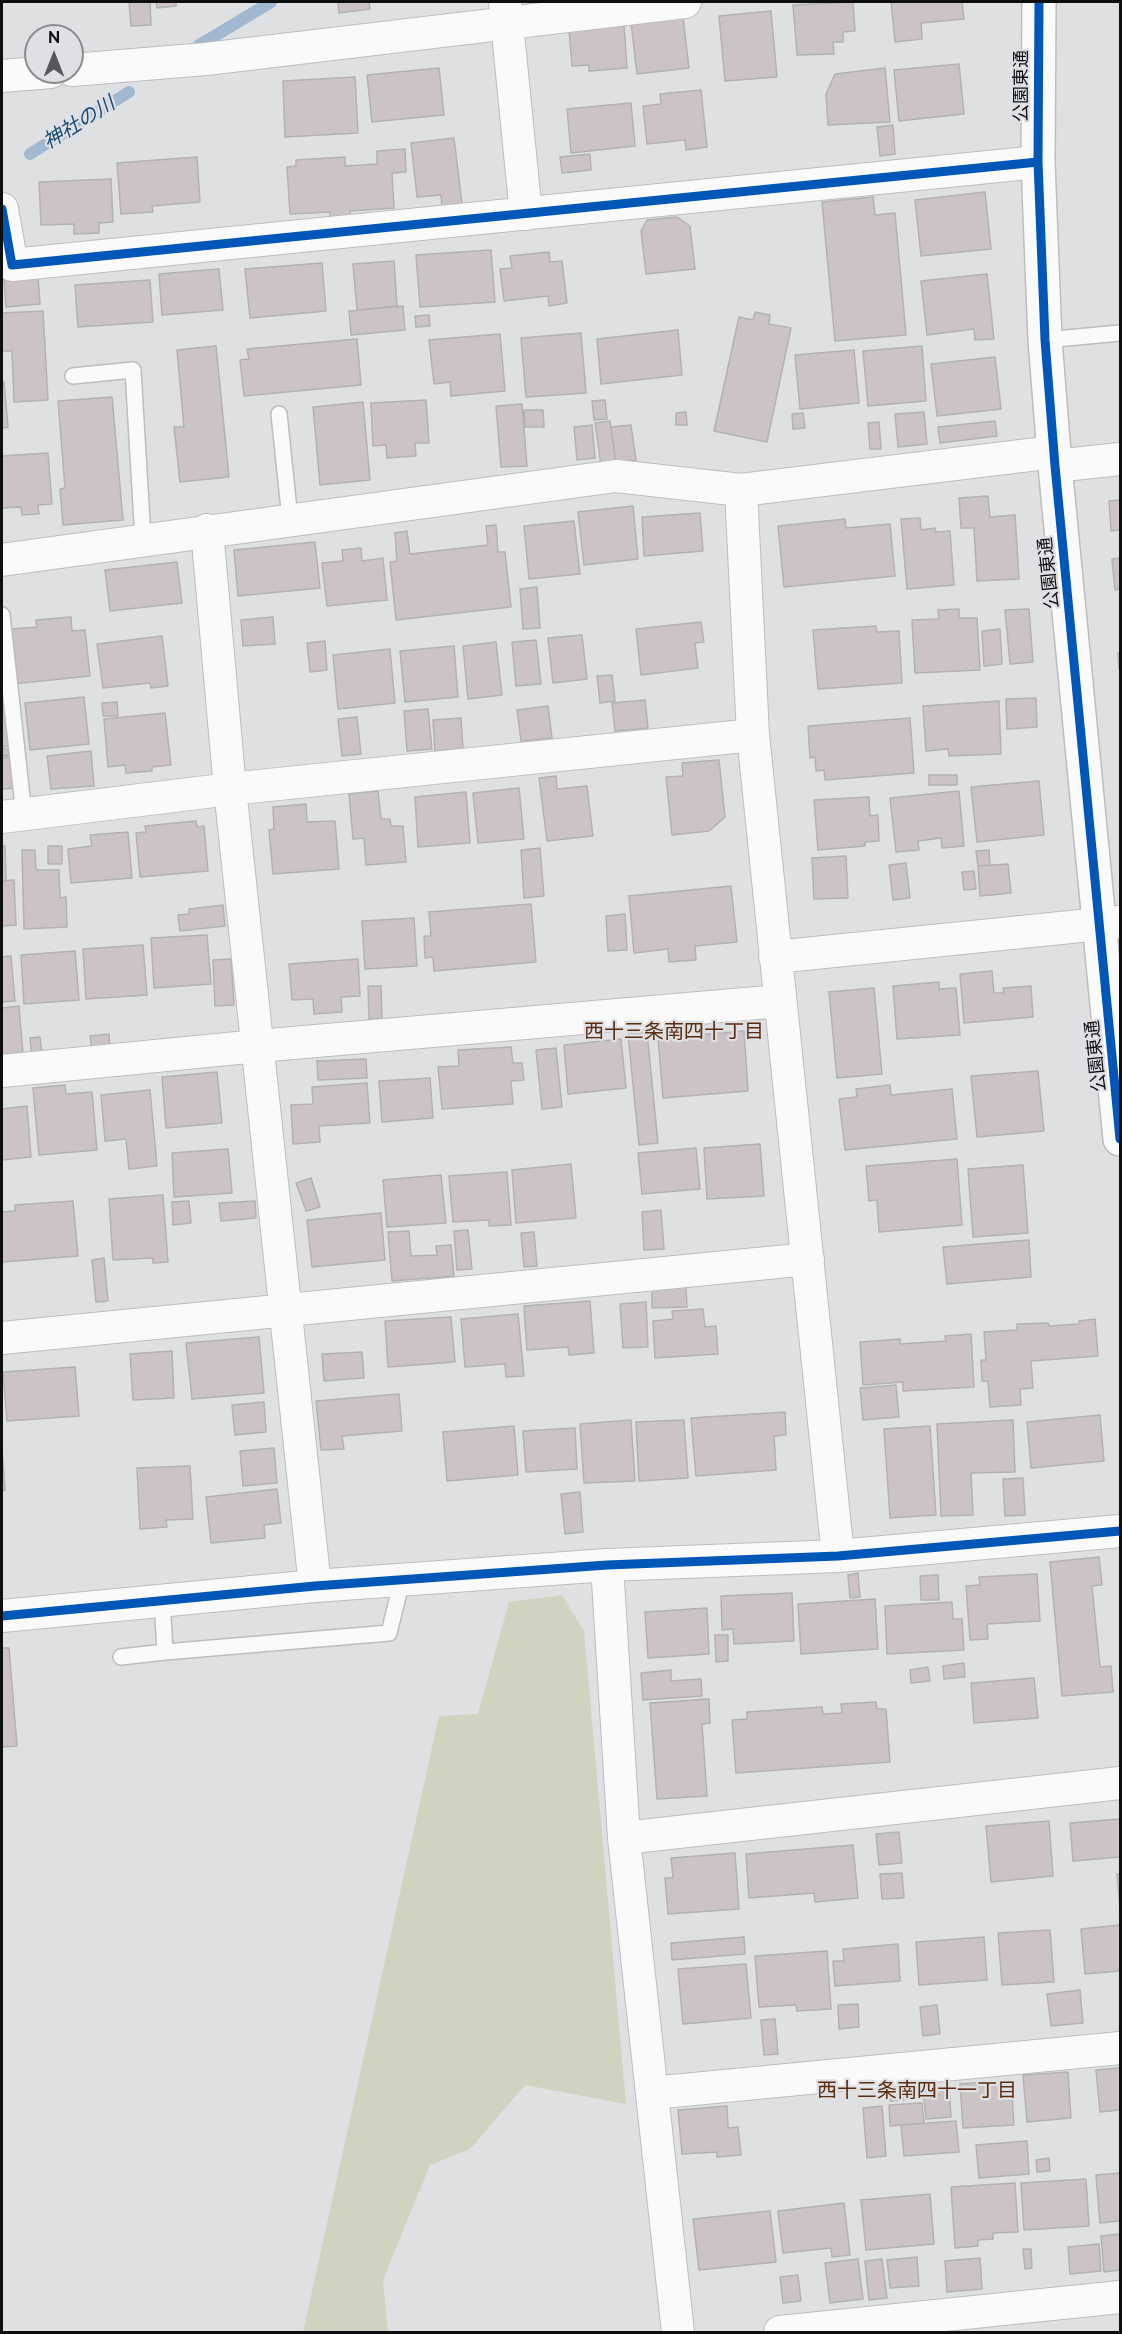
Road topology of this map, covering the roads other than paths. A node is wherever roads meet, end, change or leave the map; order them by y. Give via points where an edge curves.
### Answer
1 (685, 2) edge
2 (1039, 2) edge
3 (506, 12) edge
4 (84, 69) edge
5 (24, 74) edge
6 (2, 76) edge
7 (1038, 162) junction
8 (2, 209) edge
9 (526, 214) junction
10 (1120, 333) edge
11 (1045, 340) junction
12 (73, 376) dead end
13 (279, 414) dead end
14 (1054, 459) junction
15 (1120, 459) edge
16 (741, 490) junction
17 (290, 519) junction
18 (207, 530) junction
19 (144, 539) junction
20 (2, 560) edge
21 (2, 615) edge
22 (753, 735) junction
23 (230, 789) junction
24 (13, 816) edge
25 (1110, 923) edge
26 (775, 957) junction
27 (780, 1001) junction
28 (258, 1046) junction
29 (2, 1071) edge
30 (1120, 1139) edge
31 (808, 1259) junction
32 (286, 1309) junction
33 (2, 1338) edge
34 (1120, 1531) edge
35 (838, 1556) junction
36 (607, 1565) junction
37 (402, 1580) junction
38 (315, 1586) junction
39 (162, 1600) junction
40 (2, 1616) edge
41 (165, 1652) junction
42 (121, 1658) dead end
43 (1120, 1783) edge
44 (624, 1838) junction
45 (1120, 2048) edge
46 (652, 2093) junction
47 (1120, 2297) edge
48 (678, 2332) edge
49 (780, 2332) edge

1 - 3 street
2 - 7 street, 公園東通
3 - 4 street via 206,59
3 - 9 street
5 - 6 street
7 - 9 street
7 - 11 street, 公園東通
8 - 9 street via 12,265
10 - 11 lane
11 - 14 street, 公園東通
12 - 19 lane via 133,370
13 - 17 lane
14 - 15 street
14 - 16 street
14 - 25 street, 公園東通
16 - 17 street via 616,476
16 - 22 street
17 - 18 street
18 - 19 street
18 - 23 street
19 - 20 street
21 - 24 lane
22 - 23 street
22 - 26 street
23 - 24 street
23 - 28 street
25 - 26 street
25 - 30 street, 公園東通
26 - 27 street
27 - 28 street
27 - 31 street
28 - 29 street
28 - 32 street
31 - 32 street
31 - 35 street
32 - 33 street
32 - 38 street
34 - 35 street
35 - 36 street
36 - 37 street
36 - 44 street
37 - 38 street
37 - 41 lane via 389,1634
38 - 39 street
39 - 40 street
39 - 41 lane
41 - 42 lane
43 - 44 street
44 - 46 street
45 - 46 street
46 - 48 street
47 - 49 street

